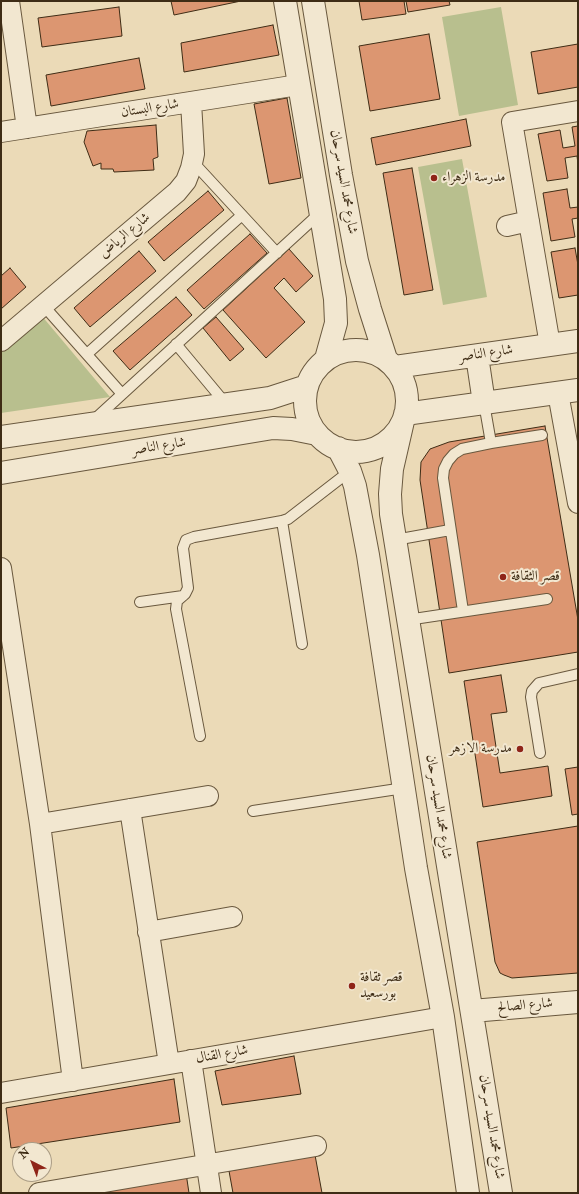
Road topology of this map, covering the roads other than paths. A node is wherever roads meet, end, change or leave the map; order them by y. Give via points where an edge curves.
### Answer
1 (9, 1) edge
2 (285, 1) edge
3 (313, 1) edge
4 (298, 84) junction
5 (191, 102) junction
6 (578, 111) edge
7 (27, 128) junction
8 (1, 132) edge
9 (193, 162) junction
10 (320, 213) junction
11 (242, 215) junction
12 (529, 221) junction
13 (506, 226) dead end
14 (277, 253) junction
15 (360, 271) junction
16 (331, 276) junction
17 (43, 305) junction
18 (1, 341) edge
19 (578, 341) edge
20 (176, 344) junction
21 (550, 345) junction
22 (87, 354) junction
23 (477, 356) junction
24 (326, 360) junction
25 (391, 363) junction
26 (307, 386) junction
27 (568, 392) edge
28 (122, 394) junction
29 (229, 403) junction
30 (484, 404) junction
31 (404, 418) junction
32 (90, 424) junction
33 (236, 434) junction
34 (317, 434) junction
35 (542, 435) dead end
36 (1, 437) edge
37 (491, 443) junction
38 (338, 448) junction
39 (350, 471) junction
40 (1, 473) edge
41 (578, 503) edge
42 (391, 514) junction
43 (361, 519) junction
44 (282, 521) junction
45 (450, 530) junction
46 (395, 540) junction
47 (1, 568) edge
48 (182, 596) junction
49 (547, 599) dead end
50 (140, 602) dead end
51 (463, 611) junction
52 (407, 620) junction
53 (302, 644) dead end
54 (578, 674) edge
55 (200, 736) dead end
56 (540, 753) dead end
57 (404, 788) junction
58 (208, 796) dead end
59 (130, 809) junction
60 (253, 810) dead end
61 (40, 824) junction
62 (448, 864) junction
63 (416, 868) junction
64 (232, 917) dead end
65 (148, 932) junction
66 (578, 1002) edge
67 (472, 1011) junction
68 (443, 1017) junction
69 (191, 1060) junction
70 (168, 1064) junction
71 (73, 1081) junction
72 (1, 1093) edge
73 (316, 1146) dead end
74 (206, 1164) junction
75 (40, 1193) edge
76 (211, 1193) edge
77 (468, 1193) edge
78 (501, 1193) edge

1 - 7 street
2 - 4 street, شارع محمد السيد سرحان
3 - 15 street, شارع محمد السيد سرحان via 341,175
4 - 5 street, شارع البستان
4 - 10 street, شارع محمد السيد سرحان
5 - 7 street, شارع البستان
5 - 9 street, شارع الرياض
6 - 12 street via 512,122
7 - 8 street, شارع البستان
9 - 11 lane
9 - 17 street, شارع الرياض via 186,181 177,192
10 - 14 lane
10 - 16 street, شارع محمد السيد سرحان
11 - 14 lane
11 - 22 lane
12 - 13 street
12 - 21 street
14 - 20 lane
15 - 16 street
15 - 25 street, شارع محمد السيد سرحان via 370,309
16 - 24 street, شارع محمد السيد سرحان via 336,323
17 - 18 street, شارع الرياض
17 - 22 lane
19 - 21 street, شارع الناصر
20 - 28 lane
20 - 29 lane
21 - 23 street, شارع الناصر
22 - 28 lane
23 - 25 street, شارع الناصر
23 - 30 street
24 - 25 street via 336,354 356,350 377,354
24 - 26 street via 318,367
25 - 31 street via 402,378 406,389
26 - 29 street via 270,398
26 - 34 street via 306,411
27 - 30 street
27 - 41 street
28 - 32 lane
29 - 32 street
29 - 33 street
30 - 31 street
30 - 37 lane
31 - 38 street via 390,439 370,450 359,452
31 - 42 street, شارع محمد السيد سرحان via 392,469
32 - 36 street
33 - 34 street, شارع الناصر via 273,428
33 - 40 street, شارع الناصر
34 - 38 street
35 - 37 lane
37 - 45 lane via 462,449 448,460 443,478
38 - 39 street
39 - 43 street
39 - 44 lane via 294,516
42 - 43 street
42 - 46 street, شارع محمد السيد سرحان
43 - 57 street
44 - 48 lane via 186,540 183,548 189,584
44 - 53 lane
45 - 46 lane
45 - 51 lane
46 - 52 street, شارع محمد السيد سرحان
47 - 61 street
48 - 50 lane
48 - 55 lane via 176,609
49 - 51 lane
51 - 52 lane
52 - 62 street, شارع محمد السيد سرحان
54 - 56 lane via 538,683 532,691
57 - 60 lane
57 - 63 street
58 - 59 street
59 - 61 street
59 - 65 street
61 - 71 street
62 - 63 street
62 - 67 street, شارع محمد السيد سرحان
63 - 68 street
64 - 65 street
65 - 70 street
66 - 67 street, شارع الصالح
67 - 78 street, شارع محمد السيد سرحان
68 - 69 street, شارع القنال
68 - 77 street
69 - 70 street, شارع القنال
69 - 74 street
70 - 71 street, شارع القنال
71 - 72 street, شارع القنال
73 - 74 street
74 - 75 street
74 - 76 street

